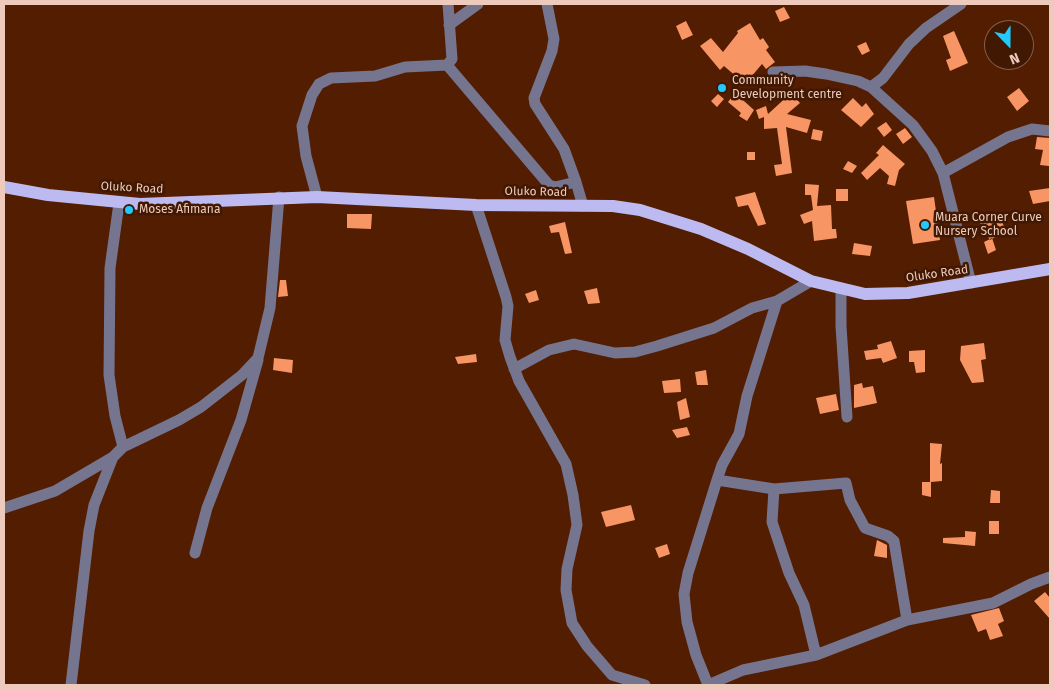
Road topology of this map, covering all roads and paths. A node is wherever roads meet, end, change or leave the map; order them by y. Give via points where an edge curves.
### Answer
1 (448, 4) edge
2 (478, 4) edge
3 (547, 4) edge
4 (961, 4) edge
5 (449, 25) junction
6 (447, 65) junction
7 (773, 72) dead end
8 (871, 87) junction
9 (1050, 131) edge
10 (943, 173) junction
11 (576, 182) junction
12 (4, 187) edge
13 (280, 197) junction
14 (317, 197) junction
15 (119, 203) junction
16 (476, 205) junction
17 (583, 206) junction
18 (1050, 269) edge
19 (811, 281) junction
20 (971, 283) junction
21 (841, 289) junction
22 (777, 301) junction
23 (258, 358) junction
24 (514, 369) junction
25 (847, 417) dead end
26 (124, 446) junction
27 (113, 457) junction
28 (717, 480) junction
29 (774, 489) junction
30 (4, 508) edge
31 (195, 553) dead end
32 (1050, 577) edge
33 (907, 620) junction
34 (816, 655) junction
35 (71, 685) edge
36 (641, 685) edge
37 (708, 685) edge

1 - 5 street
2 - 5 street
3 - 11 street via 554,39 534,98 564,149
4 - 8 street via 926,28 883,78
5 - 6 street via 452,58
6 - 11 street via 549,185 555,187
6 - 14 street via 405,67 375,76 332,78 319,84 302,126
7 - 8 street via 826,74
8 - 10 street via 913,125
9 - 10 street via 1032,129 1008,136
10 - 20 street
11 - 17 street
12 - 15 main road, Oluko Road
13 - 14 main road, Oluko Road
13 - 15 main road, Oluko Road via 218,202
13 - 23 street via 270,308
14 - 16 main road, Oluko Road
15 - 26 street via 110,268 109,375 115,416
16 - 17 main road, Oluko Road
16 - 24 street via 506,296 505,340
17 - 19 main road, Oluko Road via 612,206 661,214 748,249
18 - 20 main road, Oluko Road
19 - 21 main road, Oluko Road
19 - 22 street
20 - 21 main road, Oluko Road via 908,293 864,294
21 - 25 street via 840,326
22 - 24 street via 752,308 714,328 635,352 615,353 574,344 550,350
22 - 28 street via 747,396 739,434
23 - 26 street via 201,407
23 - 31 street via 241,420 207,508
24 - 36 street via 566,464 577,525 567,570 566,590 572,623 586,646 612,675
26 - 27 street
27 - 30 street via 56,490
27 - 35 street via 94,505 89,531
28 - 29 street
28 - 37 street via 684,594 687,622
29 - 33 street via 846,483 850,500 865,528 888,536 894,542
29 - 34 street via 772,522 804,605
32 - 33 street via 993,603
33 - 34 street
34 - 37 street via 743,670

